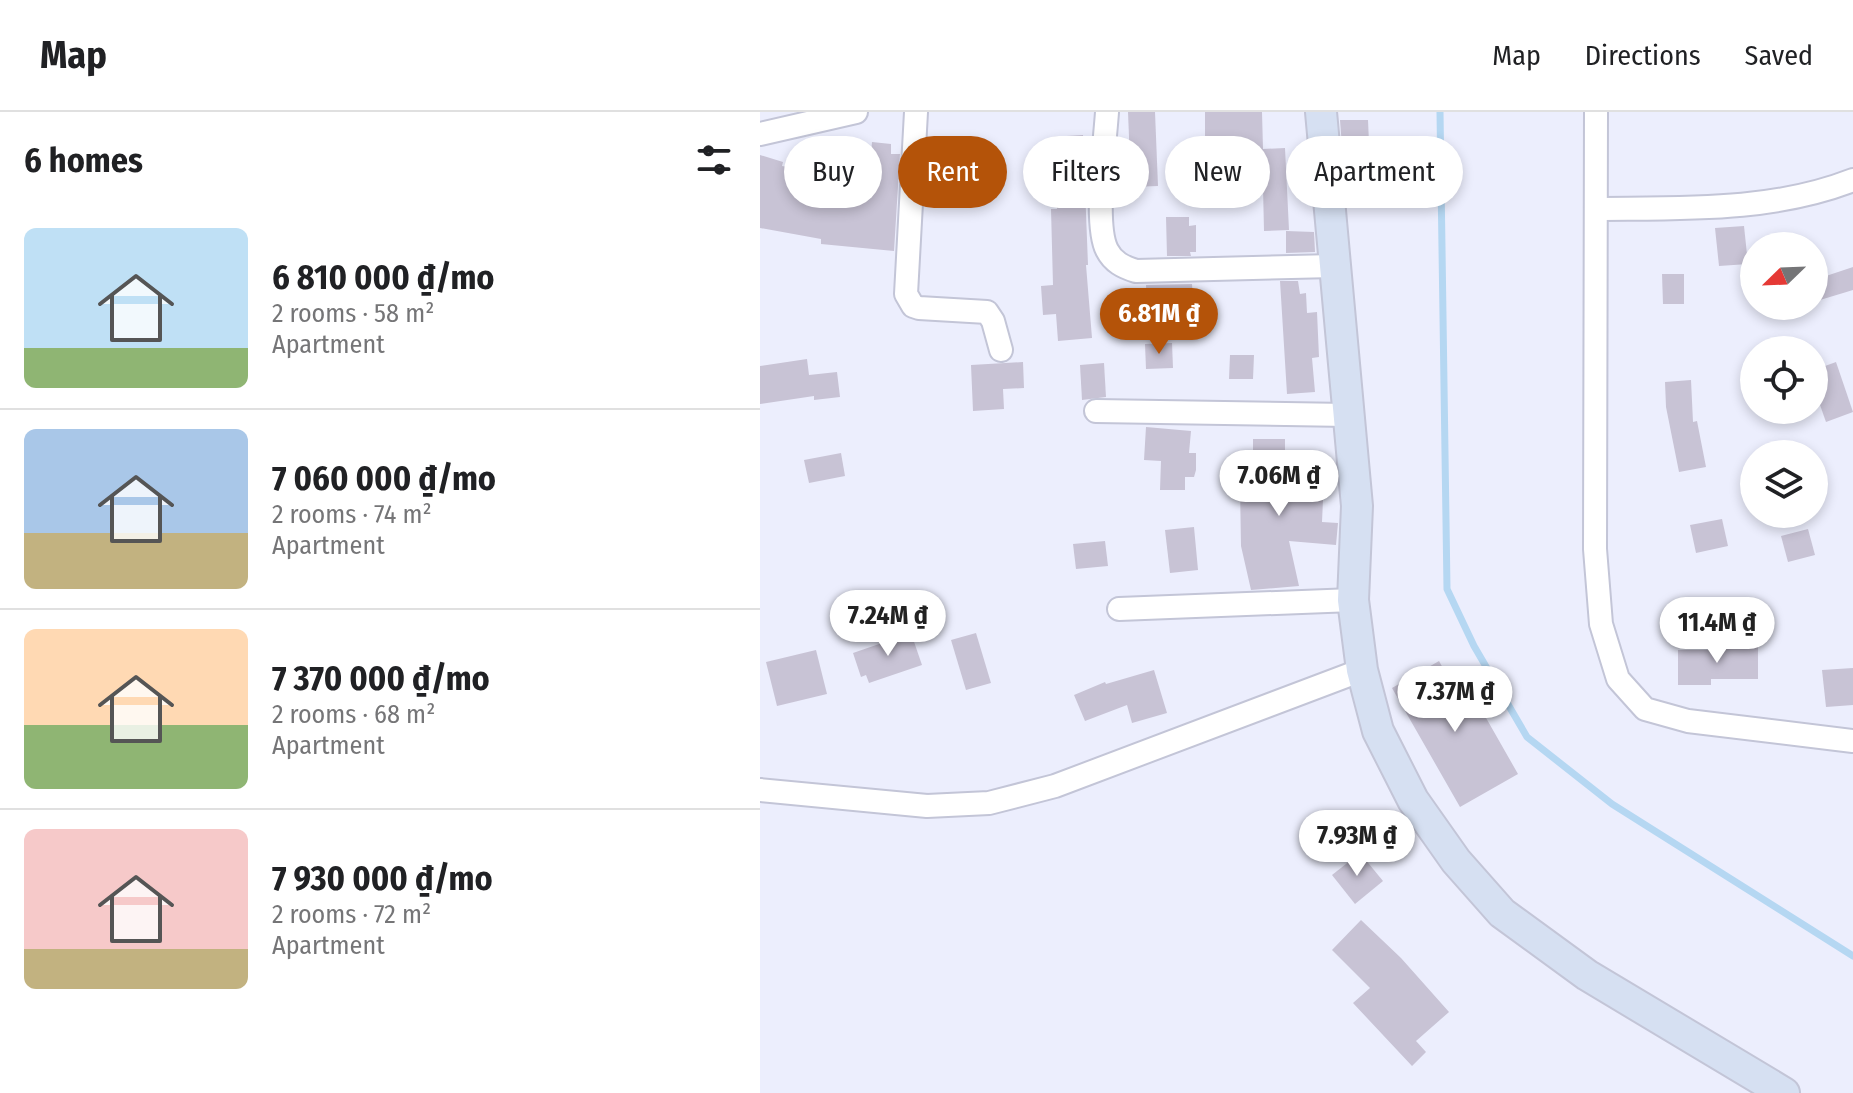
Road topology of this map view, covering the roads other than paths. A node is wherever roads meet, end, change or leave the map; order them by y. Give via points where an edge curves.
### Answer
1 (856, 112) edge
2 (916, 112) edge
3 (1107, 112) edge
4 (1321, 112) edge
5 (1596, 112) edge
6 (760, 134) edge
7 (1853, 180) edge
8 (1596, 209) junction
9 (1334, 266) junction
10 (1001, 350) dead end
11 (1096, 411) dead end
12 (1348, 415) junction
13 (1353, 600) junction
14 (1119, 609) dead end
15 (1362, 670) junction
16 (1853, 741) edge
17 (760, 790) edge
18 (1784, 1093) edge

1 - 6 street
2 - 10 street via 906,294 919,308 987,312
3 - 9 street via 1101,232 1113,260 1136,271
4 - 9 main road
5 - 8 street
7 - 8 street via 1819,193 1739,205
8 - 16 street via 1595,549 1601,624 1618,679 1645,709 1688,721
9 - 12 main road
11 - 12 street
12 - 13 main road via 1357,506
13 - 14 street
13 - 15 main road
15 - 17 street via 1055,786 989,803 927,806
15 - 18 main road via 1378,731 1413,800 1502,913 1587,975

